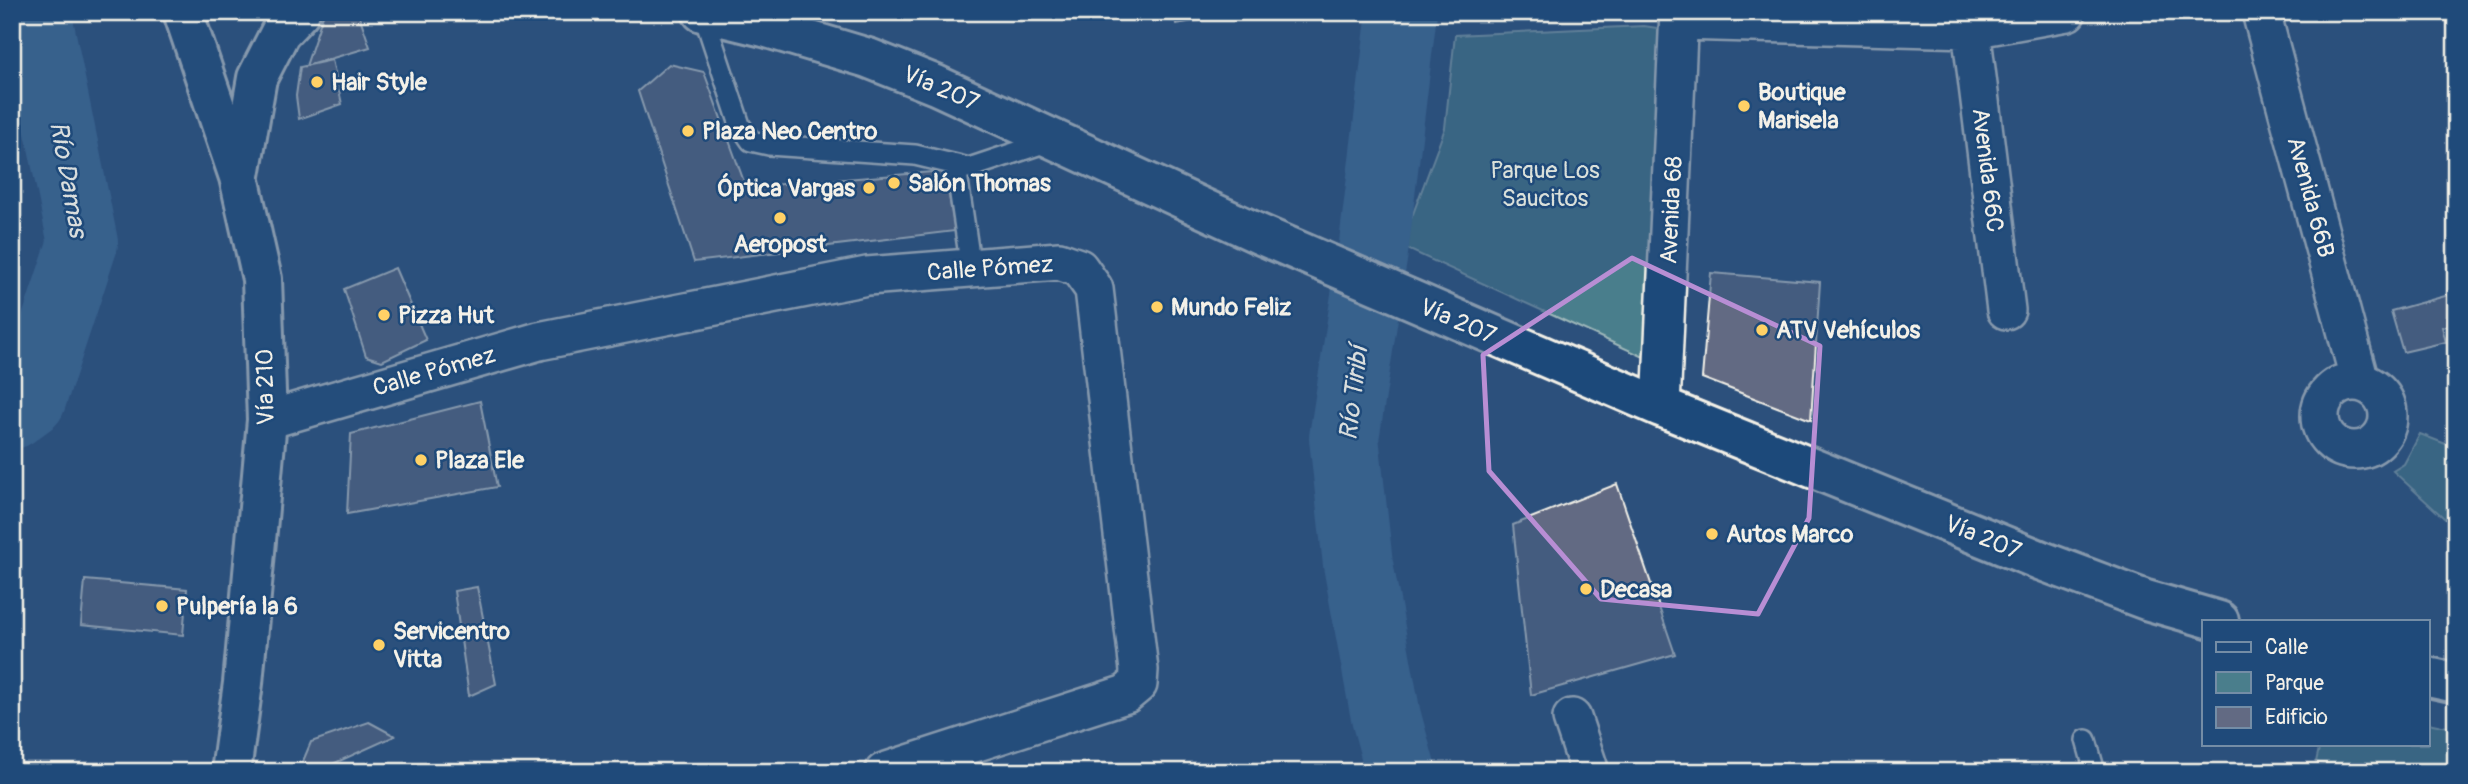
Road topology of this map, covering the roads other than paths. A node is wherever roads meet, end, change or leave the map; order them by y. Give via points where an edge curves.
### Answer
1 (183, 12) edge
2 (300, 12) edge
3 (2067, 12) edge
4 (2261, 12) edge
5 (703, 13) edge
6 (1679, 17) edge
7 (1971, 29) junction
8 (1055, 139) junction
9 (956, 167) junction
10 (239, 177) junction
11 (971, 268) junction
12 (2006, 310) dead end
13 (2360, 382) dead end
14 (1661, 407) junction
15 (267, 420) junction
16 (2216, 620) edge
17 (2430, 677) edge
18 (2456, 683) edge
19 (1572, 718) dead end
20 (2086, 740) dead end
21 (231, 772) edge
22 (884, 772) edge
23 (1590, 772) edge
24 (2095, 772) edge

1 - 10 main road, Vía 210
2 - 10 main road via 280,33 257,78
3 - 7 street
4 - 13 street, Avenida 66B
5 - 8 main road, Vía 207 via 868,58
5 - 9 lane via 740,125 751,141 915,155
6 - 7 street
6 - 14 street, Avenida 68
7 - 12 street, Avenida 66C
8 - 9 lane via 969,168
8 - 14 main road, Vía 207 via 1259,234
9 - 11 lane
10 - 15 main road, Vía 210 via 262,279
11 - 15 street, Calle Pómez via 867,276 539,341
11 - 22 street, Calle Pómez via 1059,261 1079,268 1094,289 1138,684 1125,694
14 - 16 main road, Vía 207 via 2042,561
15 - 21 main road, Vía 210
17 - 18 main road
19 - 23 street
20 - 24 lane

